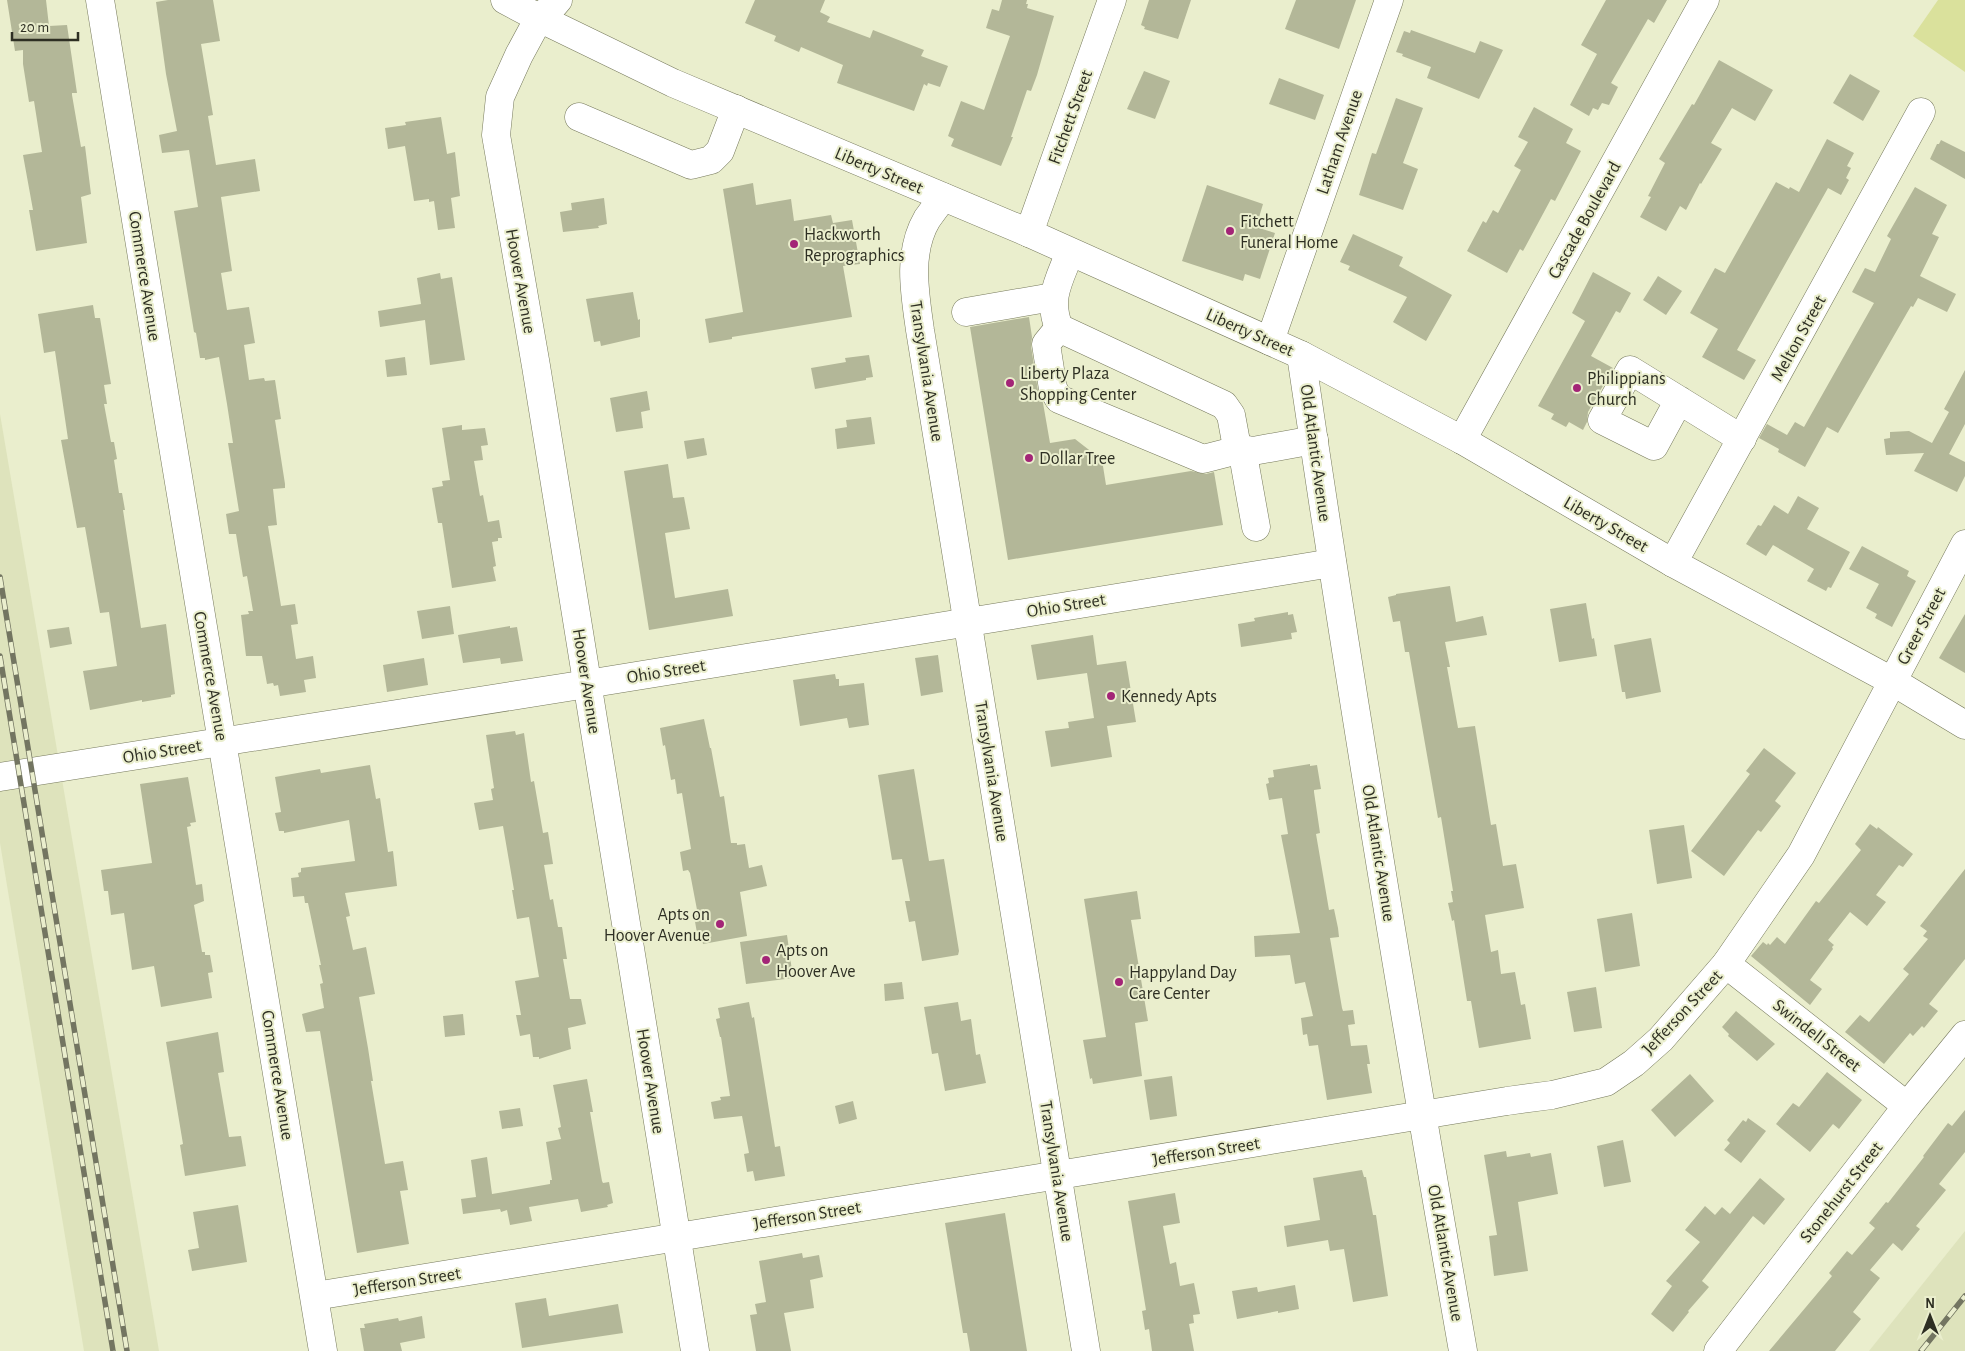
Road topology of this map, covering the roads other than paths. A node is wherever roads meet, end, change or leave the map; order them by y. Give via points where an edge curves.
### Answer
1 (100, 0) edge
2 (505, 0) edge
3 (1112, 0) edge
4 (1389, 0) edge
5 (1705, 0) edge
6 (548, 9) edge
7 (736, 109) junction
8 (1921, 112) dead end
9 (579, 117) dead end
10 (943, 197) junction
11 (1029, 234) junction
12 (1070, 252) junction
13 (1053, 297) junction
14 (966, 312) dead end
15 (1059, 328) junction
16 (1270, 341) junction
17 (1301, 355) junction
18 (1680, 400) dead end
19 (1742, 439) junction
20 (1314, 440) junction
21 (1462, 440) junction
22 (1242, 449) junction
23 (1256, 527) dead end
24 (1965, 544) edge
25 (1332, 563) junction
26 (1673, 563) junction
27 (968, 621) junction
28 (1892, 681) junction
29 (587, 684) junction
30 (1965, 725) edge
31 (222, 742) junction
32 (0, 777) edge
33 (1726, 964) junction
34 (1965, 1035) edge
35 (1907, 1106) junction
36 (1422, 1115) junction
37 (1058, 1176) junction
38 (676, 1236) junction
39 (315, 1296) junction
40 (323, 1351) edge
41 (694, 1351) edge
42 (1086, 1351) edge
43 (1463, 1351) edge
44 (1718, 1351) edge

1 - 31 street, Commerce Avenue
2 - 6 street, Liberty Street
3 - 11 street, Fitchett Street
4 - 16 street, Latham Avenue
5 - 21 street, Cascade Boulevard
6 - 7 street, Liberty Street via 673,82
6 - 29 street, Hoover Avenue via 519,55 500,97 496,135
7 - 9 street via 720,151 712,160 692,165
7 - 10 street, Liberty Street
8 - 19 street, Melton Street
10 - 11 street, Liberty Street
10 - 27 street, Transylvania Avenue via 926,220 913,265 914,282
11 - 12 street, Liberty Street
12 - 13 street
12 - 16 street, Liberty Street
13 - 14 street
13 - 15 street
15 - 22 street via 1224,405 1231,415 1236,442
15 - 22 street via 1046,344 1053,388 1059,399 1203,459
16 - 17 street, Liberty Street
17 - 20 street, Old Atlantic Avenue
17 - 21 street, Liberty Street
18 - 19 street
19 - 26 street, Melton Street
20 - 22 street via 1253,451
20 - 25 street, Old Atlantic Avenue
21 - 26 street, Liberty Street
22 - 23 street
24 - 28 street, Greer Street
25 - 27 street, Ohio Street
25 - 36 street, Old Atlantic Avenue
26 - 28 street, Liberty Street
27 - 29 street, Ohio Street
27 - 37 street, Transylvania Avenue
28 - 30 street, Liberty Street
28 - 33 street, Jefferson Street via 1801,855
29 - 31 street, Ohio Street
29 - 38 street, Hoover Avenue
31 - 32 street, Ohio Street
31 - 39 street, Commerce Avenue
33 - 35 street, Swindell Street
33 - 36 street, Jefferson Street via 1661,1039 1606,1082 1552,1095
34 - 35 street, Stonehurst Street
35 - 44 street, Stonehurst Street
36 - 37 street, Jefferson Street
36 - 43 street, Old Atlantic Avenue
37 - 38 street, Jefferson Street
37 - 42 street, Transylvania Avenue
38 - 39 street, Jefferson Street
38 - 41 street, Hoover Avenue
39 - 40 street, Commerce Avenue

